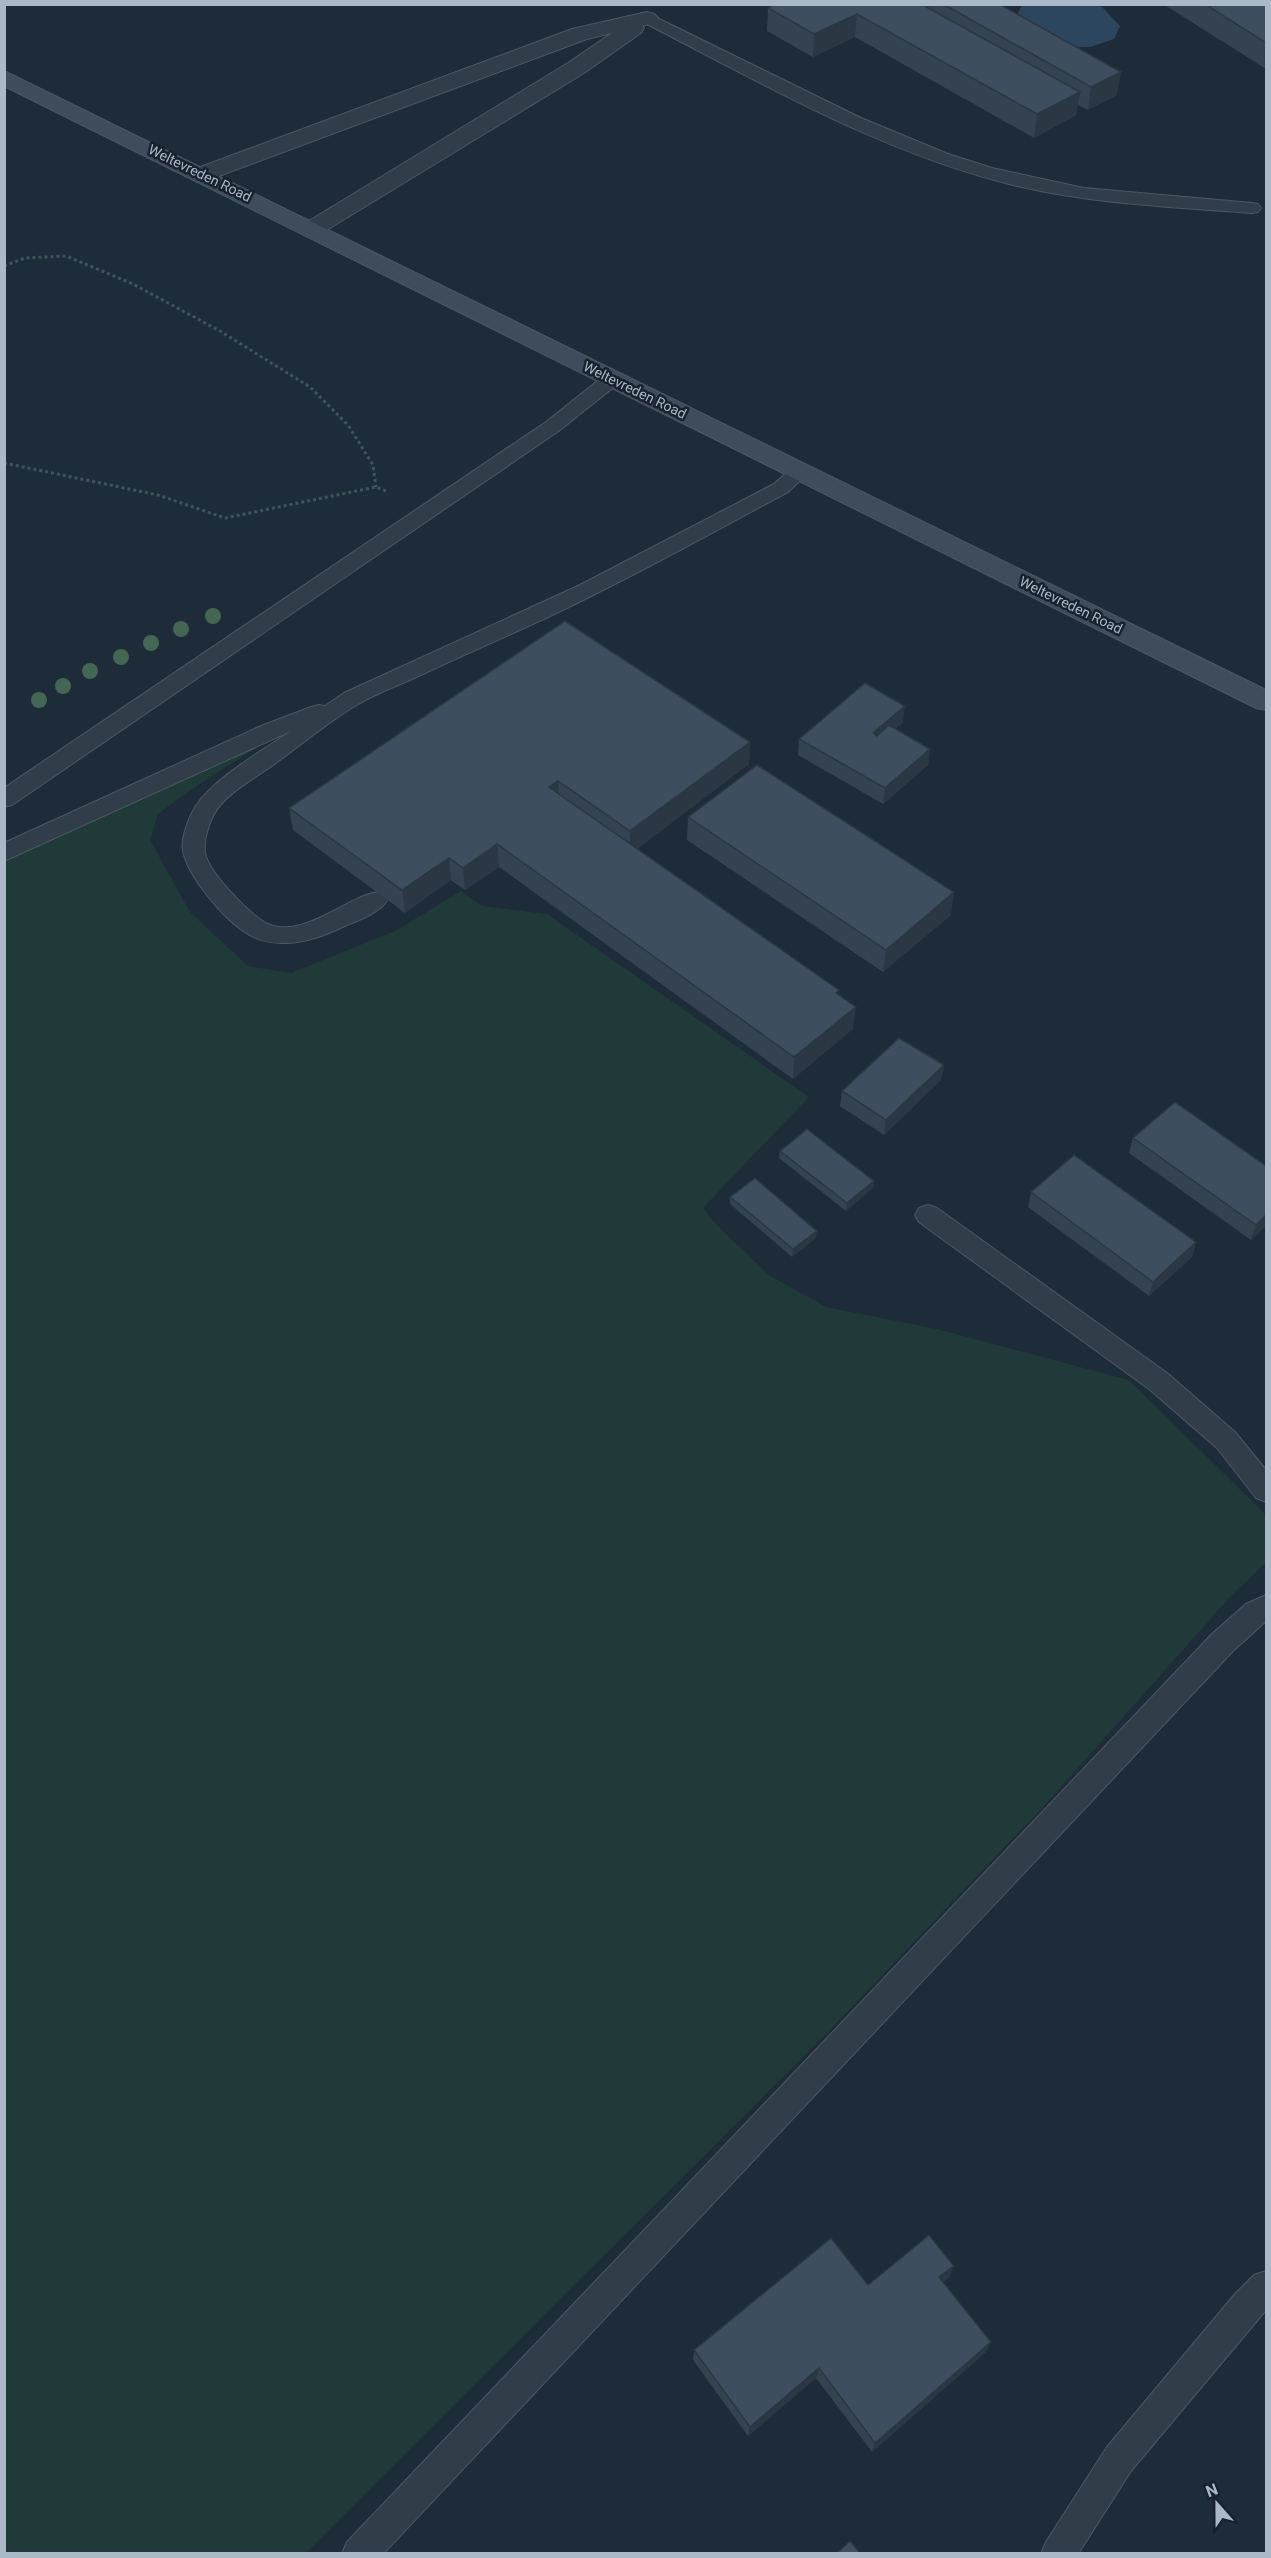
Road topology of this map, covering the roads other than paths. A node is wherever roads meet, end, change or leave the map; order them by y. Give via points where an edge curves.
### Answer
1 (665, 4) edge
2 (647, 18) junction
3 (4, 77) edge
4 (203, 174) junction
5 (1251, 208) dead end
6 (312, 229) junction
7 (612, 379) junction
8 (800, 471) junction
9 (352, 698) junction
10 (1266, 701) edge
11 (4, 799) edge
12 (4, 853) edge
13 (376, 899) edge
14 (928, 1215) dead end
15 (1266, 1490) edge
16 (1266, 1607) edge
17 (1266, 2287) edge
18 (359, 2553) edge
19 (1058, 2553) edge

1 - 2 street
2 - 4 street via 580,34
2 - 5 lane via 873,130 988,173 1074,191
2 - 6 street via 576,68
3 - 4 street, Weltevreden Road
4 - 6 street, Weltevreden Road
6 - 7 street, Weltevreden Road
7 - 8 street, Weltevreden Road
7 - 11 lane via 553,426
8 - 9 lane via 781,488 587,590
8 - 10 street, Weltevreden Road
9 - 12 lane via 269,731
9 - 13 lane via 226,788 204,811 195,836 194,854 204,873 244,919 260,930 280,935 312,931
14 - 15 lane via 1158,1382 1226,1440
16 - 18 lane via 1223,1642
17 - 19 lane via 1119,2460

